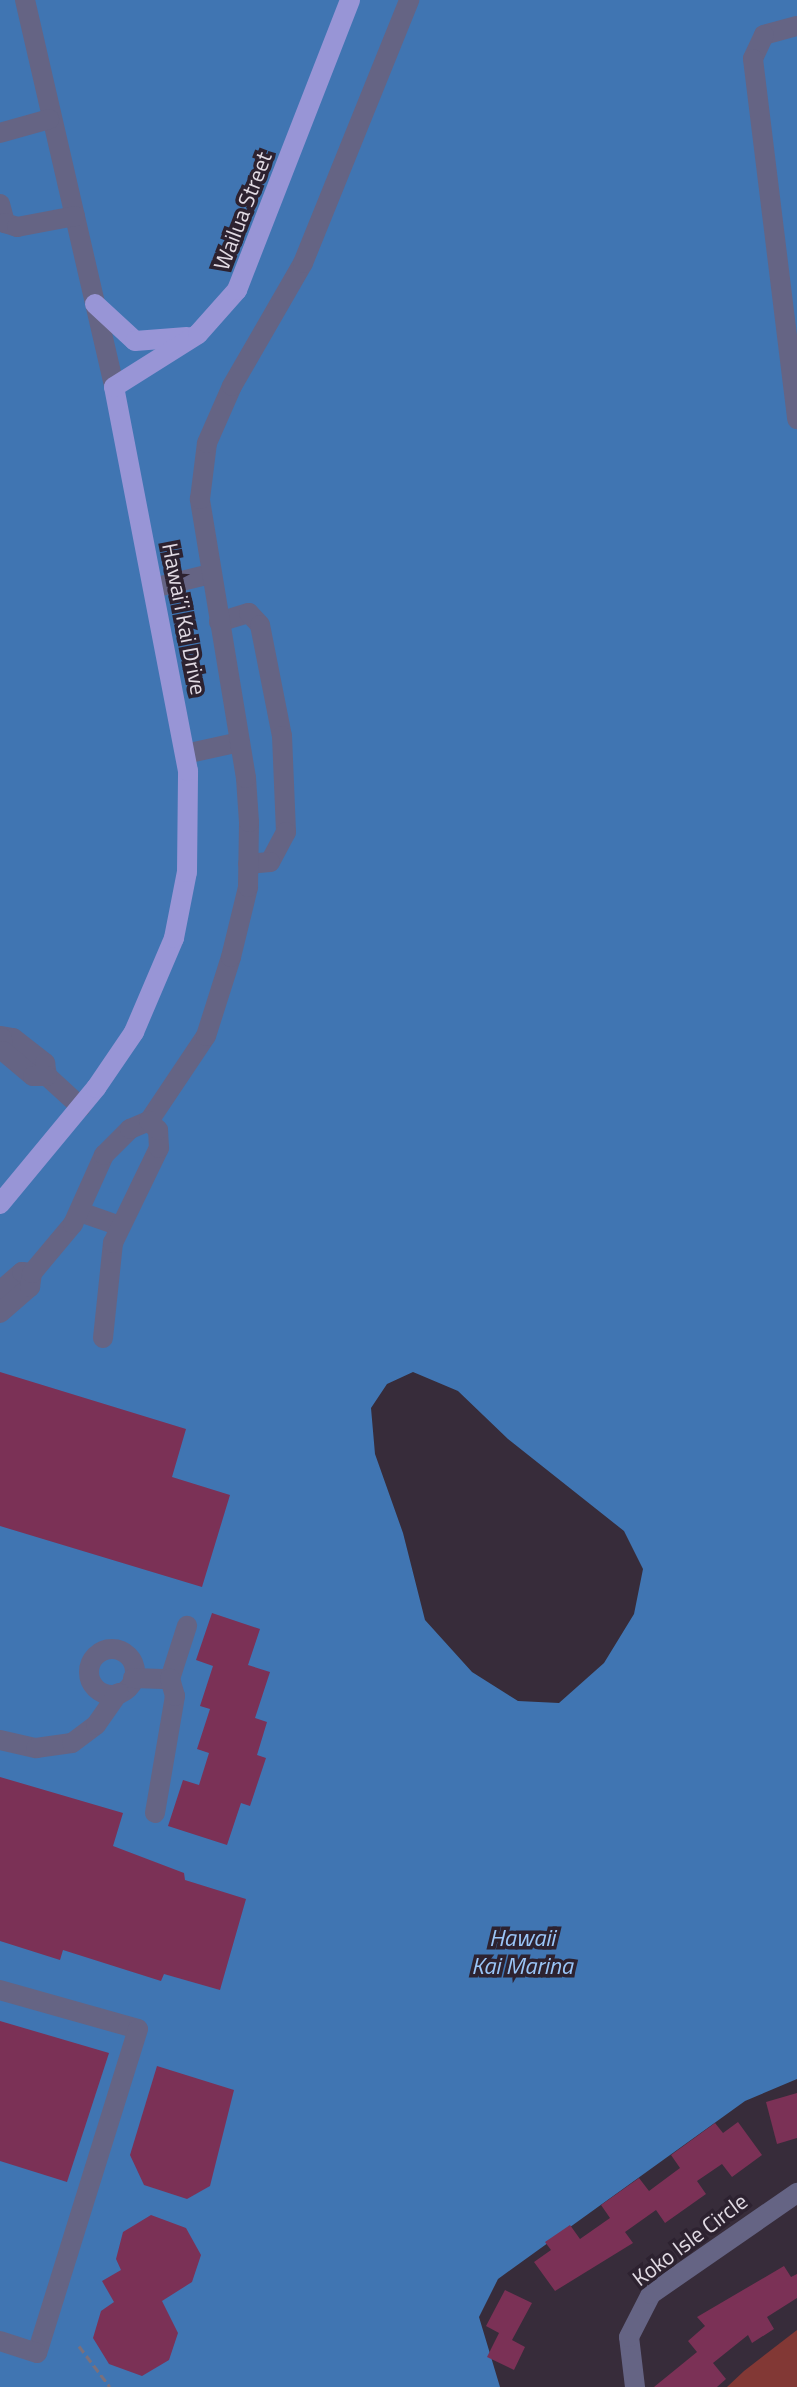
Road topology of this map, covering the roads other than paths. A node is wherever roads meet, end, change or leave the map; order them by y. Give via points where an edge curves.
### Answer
1 (25, 0) edge
2 (350, 0) edge
3 (409, 0) edge
4 (797, 26) edge
5 (49, 119) junction
6 (0, 133) edge
7 (0, 204) edge
8 (75, 216) junction
9 (95, 304) junction
10 (198, 334) junction
11 (114, 387) junction
12 (797, 419) edge
13 (210, 574) junction
14 (153, 588) junction
15 (219, 622) junction
16 (240, 742) junction
17 (185, 754) junction
18 (248, 864) junction
19 (1, 1037) edge
20 (81, 1107) junction
21 (149, 1121) junction
22 (0, 1204) edge
23 (80, 1212) junction
24 (120, 1226) junction
25 (32, 1273) junction
26 (0, 1291) edge
27 (0, 1313) edge
28 (103, 1338) dead end
29 (187, 1626) dead end
30 (133, 1678) junction
31 (170, 1679) junction
32 (118, 1693) junction
33 (0, 1740) edge
34 (155, 1813) dead end
35 (0, 1990) edge
36 (797, 2193) edge
37 (0, 2341) edge
38 (635, 2387) edge

1 - 5 street, Hawai’i Kai Drive
2 - 10 main road, Wailua Street via 241,282 227,307
3 - 13 street via 303,263 232,386 207,443 200,499
4 - 12 street via 764,35 753,61
5 - 6 street
5 - 8 street, Hawai’i Kai Drive
7 - 8 street via 5,223 17,227
8 - 9 street, Hawai’i Kai Drive
9 - 10 main road via 135,341 165,342
9 - 11 street, Hawai’i Kai Drive
10 - 11 main road, Wailua Street
11 - 14 main road, Hawai’i Kai Drive
13 - 14 street
13 - 15 street
14 - 17 main road, Hawai’i Kai Drive
15 - 16 street
15 - 18 street via 249,613 260,625 282,736 286,832 270,862
16 - 17 street
16 - 18 street
17 - 20 main road, Hawai’i Kai Drive via 189,838 174,938 134,1032
18 - 21 street via 248,887 206,1036
19 - 20 street via 3,1051 33,1076 47,1076
20 - 22 main road, Hawai’i Kai Drive
21 - 23 street via 130,1129 104,1155
21 - 24 street via 158,1130 159,1148
23 - 24 street
23 - 25 street
24 - 28 street
25 - 26 street via 22,1272
25 - 27 street via 30,1287
29 - 31 street
30 - 31 street
30 - 32 street
30 - 32 street via 133,1663 124,1652 109,1649 96,1655 89,1668 92,1683 103,1693
31 - 34 street via 175,1696
32 - 33 street via 96,1725 72,1743 36,1748
35 - 37 street via 138,2029 37,2353
36 - 38 street, Koko Isle Circle via 651,2294 629,2337

